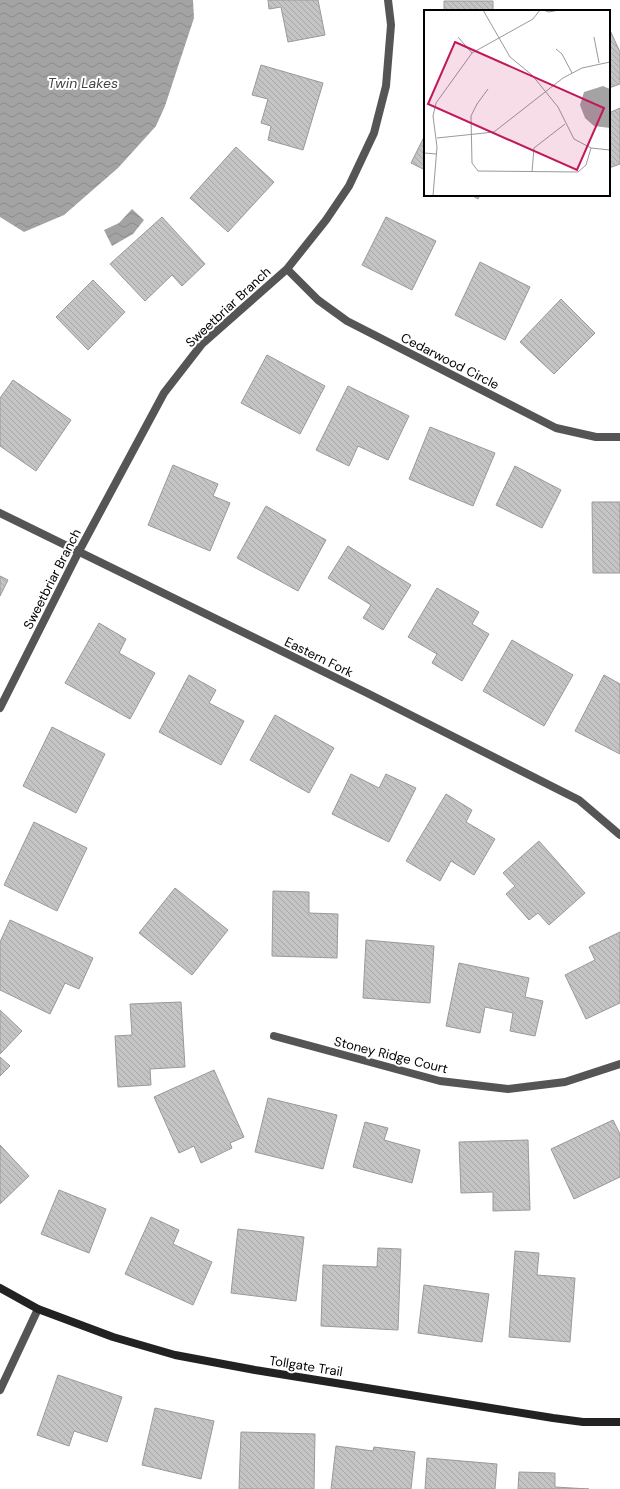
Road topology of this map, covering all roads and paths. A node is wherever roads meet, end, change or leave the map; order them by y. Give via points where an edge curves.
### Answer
1 (388, 0) edge
2 (286, 269) junction
3 (620, 437) edge
4 (0, 513) edge
5 (78, 553) junction
6 (0, 708) edge
7 (620, 835) edge
8 (274, 1036) dead end
9 (620, 1064) edge
10 (0, 1288) edge
11 (38, 1309) junction
12 (0, 1390) edge
13 (620, 1422) edge

1 - 2 street, Sweetbriar Branch via 391,25 386,86 374,133 349,186 326,220
2 - 3 street, Cedarwood Circle via 318,300 347,321 549,425 596,437
2 - 5 street, Sweetbriar Branch via 202,344 164,393
4 - 5 street, Eastern Fork
5 - 6 street, Sweetbriar Branch
5 - 7 street, Eastern Fork via 367,693 579,800
8 - 9 street, Stoney Ridge Court via 440,1081 508,1089 565,1082
10 - 11 street, Tollgate Trail
11 - 12 street
11 - 13 street, Tollgate Trail via 113,1337 175,1355 553,1418 583,1422

